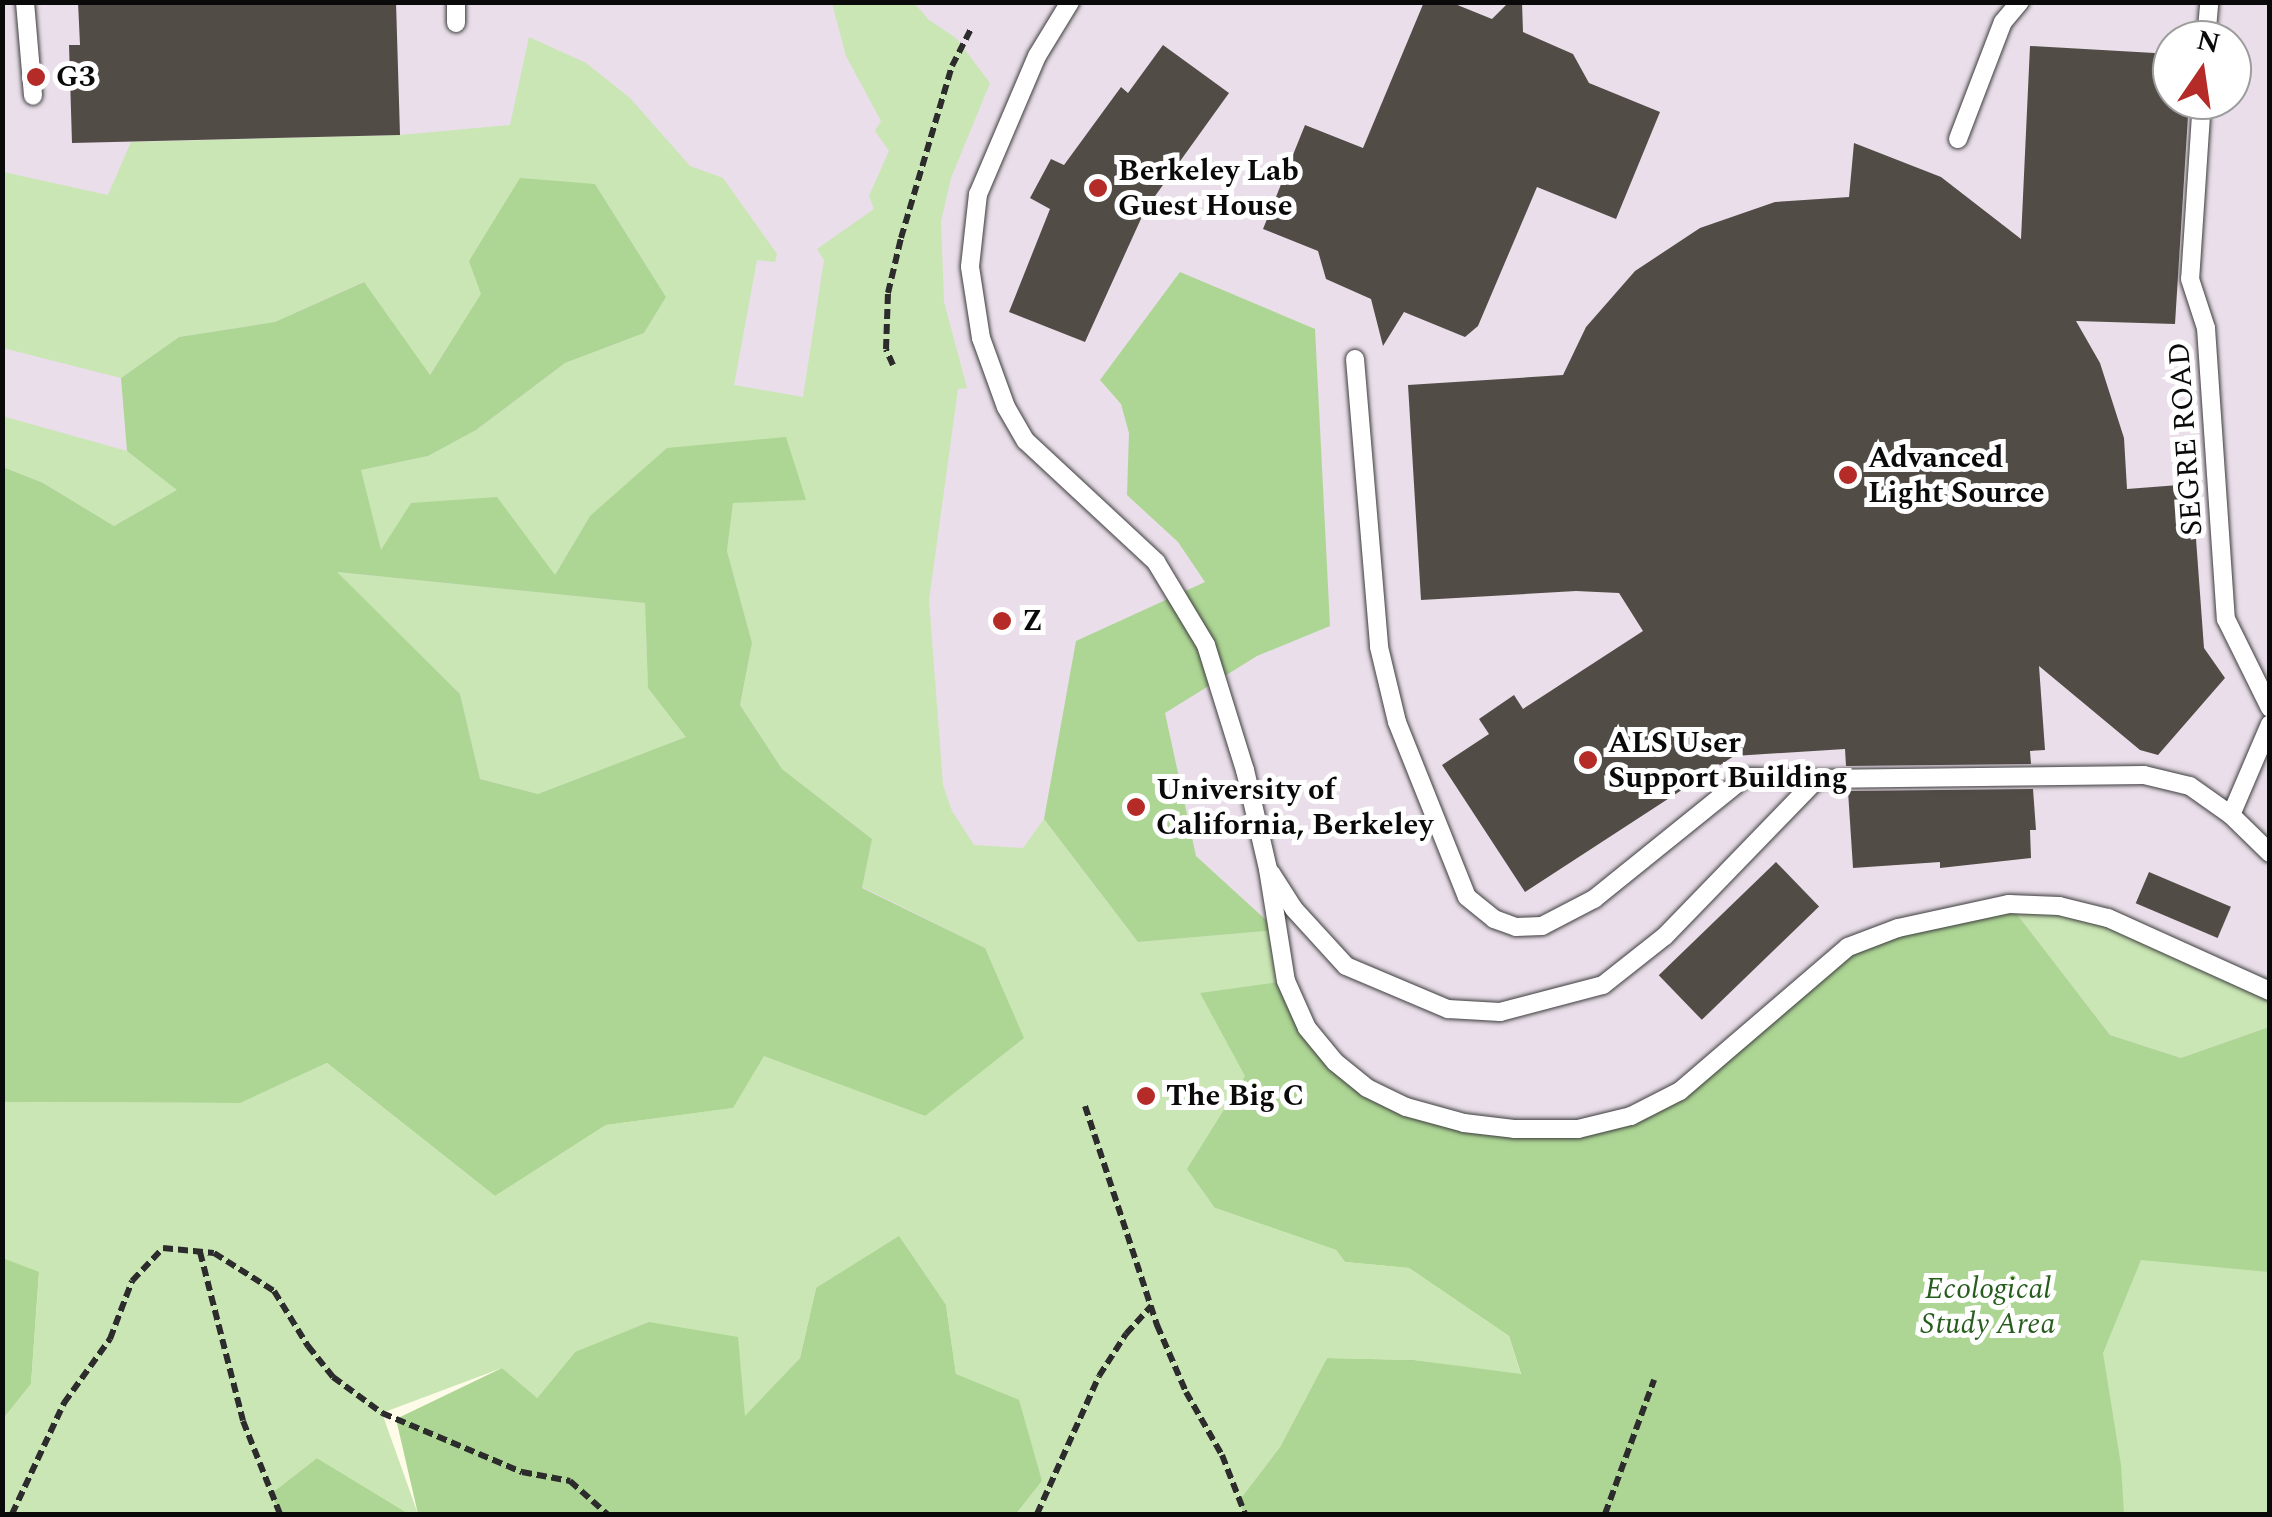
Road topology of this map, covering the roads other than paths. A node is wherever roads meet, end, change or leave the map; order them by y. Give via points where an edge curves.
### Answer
1 (25, 2) edge
2 (456, 2) edge
3 (1070, 2) edge
4 (2020, 2) edge
5 (456, 23) dead end
6 (33, 96) dead end
7 (2201, 120) edge
8 (1958, 139) dead end
9 (1355, 359) dead end
10 (2270, 708) edge
11 (2270, 724) edge
12 (1817, 780) junction
13 (2232, 815) junction
14 (2270, 853) edge
15 (1268, 869) junction
16 (2270, 991) edge

1 - 6 lane
2 - 5 lane
3 - 15 lane via 1037,56 978,194 970,267 981,338 1006,408 1026,440 1156,562 1206,645
4 - 8 lane via 2003,22
7 - 10 lane, SEGRE ROAD via 2190,279 2206,328 2226,619
9 - 12 lane via 1379,646 1397,722 1467,898 1516,928 1542,926 1594,899 1745,777
11 - 13 lane
12 - 13 lane via 2144,775 2190,786
12 - 15 lane via 1665,936 1603,985 1500,1012 1448,1009 1346,966
13 - 14 lane
15 - 16 lane via 1286,980 1308,1028 1336,1062 1367,1088 1406,1107 1497,1127 1578,1129 1631,1116 1680,1091 1848,948 1898,928 2010,904 2108,918

